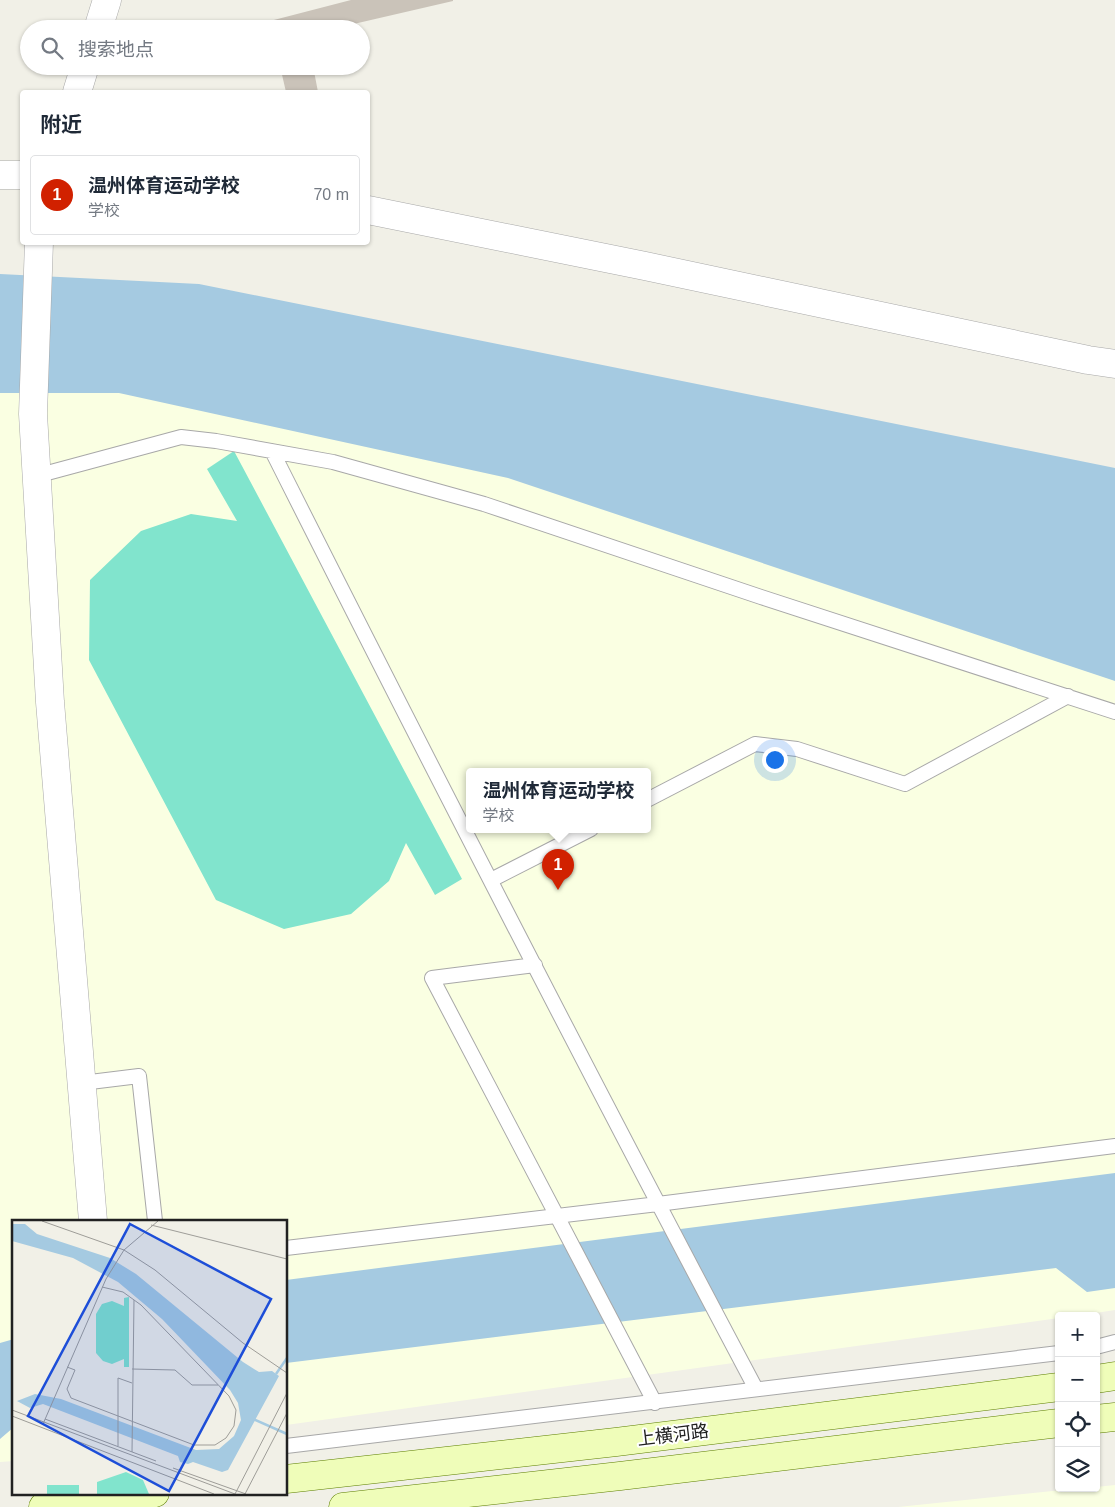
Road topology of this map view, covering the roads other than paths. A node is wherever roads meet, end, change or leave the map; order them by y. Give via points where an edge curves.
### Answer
1 (107, 0) edge
2 (101, 20) edge
3 (82, 75) edge
4 (78, 90) edge
5 (0, 175) edge
6 (20, 175) edge
7 (370, 210) edge
8 (39, 245) edge
9 (1115, 364) edge
10 (272, 451) junction
11 (36, 476) junction
12 (1068, 696) junction
13 (1115, 712) edge
14 (651, 798) edge
15 (466, 831) edge
16 (467, 833) edge
17 (583, 833) edge
18 (491, 880) junction
19 (535, 965) junction
20 (82, 1083) junction
21 (1115, 1146) edge
22 (658, 1204) junction
23 (558, 1216) junction
24 (93, 1220) edge
25 (155, 1220) edge
26 (288, 1248) edge
27 (1115, 1342) edge
28 (1100, 1346) edge
29 (1055, 1353) edge
30 (1115, 1376) edge
31 (1100, 1378) edge
32 (1055, 1387) edge
33 (756, 1389) junction
34 (655, 1403) junction
35 (1115, 1417) edge
36 (1100, 1419) edge
37 (1055, 1423) edge
38 (288, 1446) edge
39 (288, 1479) edge
40 (148, 1494) edge
41 (116, 1499) edge
42 (43, 1507) edge
43 (343, 1507) edge

1 - 2 street
3 - 4 street
5 - 6 street
7 - 9 street
8 - 11 street via 33,414
10 - 11 lane via 181,437
10 - 12 lane via 333,462 484,504
10 - 15 lane
11 - 20 street via 50,702
12 - 13 lane
12 - 14 lane via 905,784 796,749 756,744
16 - 18 lane
17 - 18 lane
18 - 19 lane
19 - 22 lane
19 - 23 lane via 432,978
20 - 24 street
20 - 25 lane via 139,1076
21 - 22 lane
22 - 23 lane
22 - 33 lane
23 - 26 lane
23 - 34 lane
27 - 28 lane
29 - 33 lane
30 - 31 main road
32 - 39 main road, 上横河路 via 616,1442
33 - 34 lane
34 - 38 lane
35 - 36 main road
37 - 43 main road, 上横河路
40 - 41 main road
41 - 42 main road

